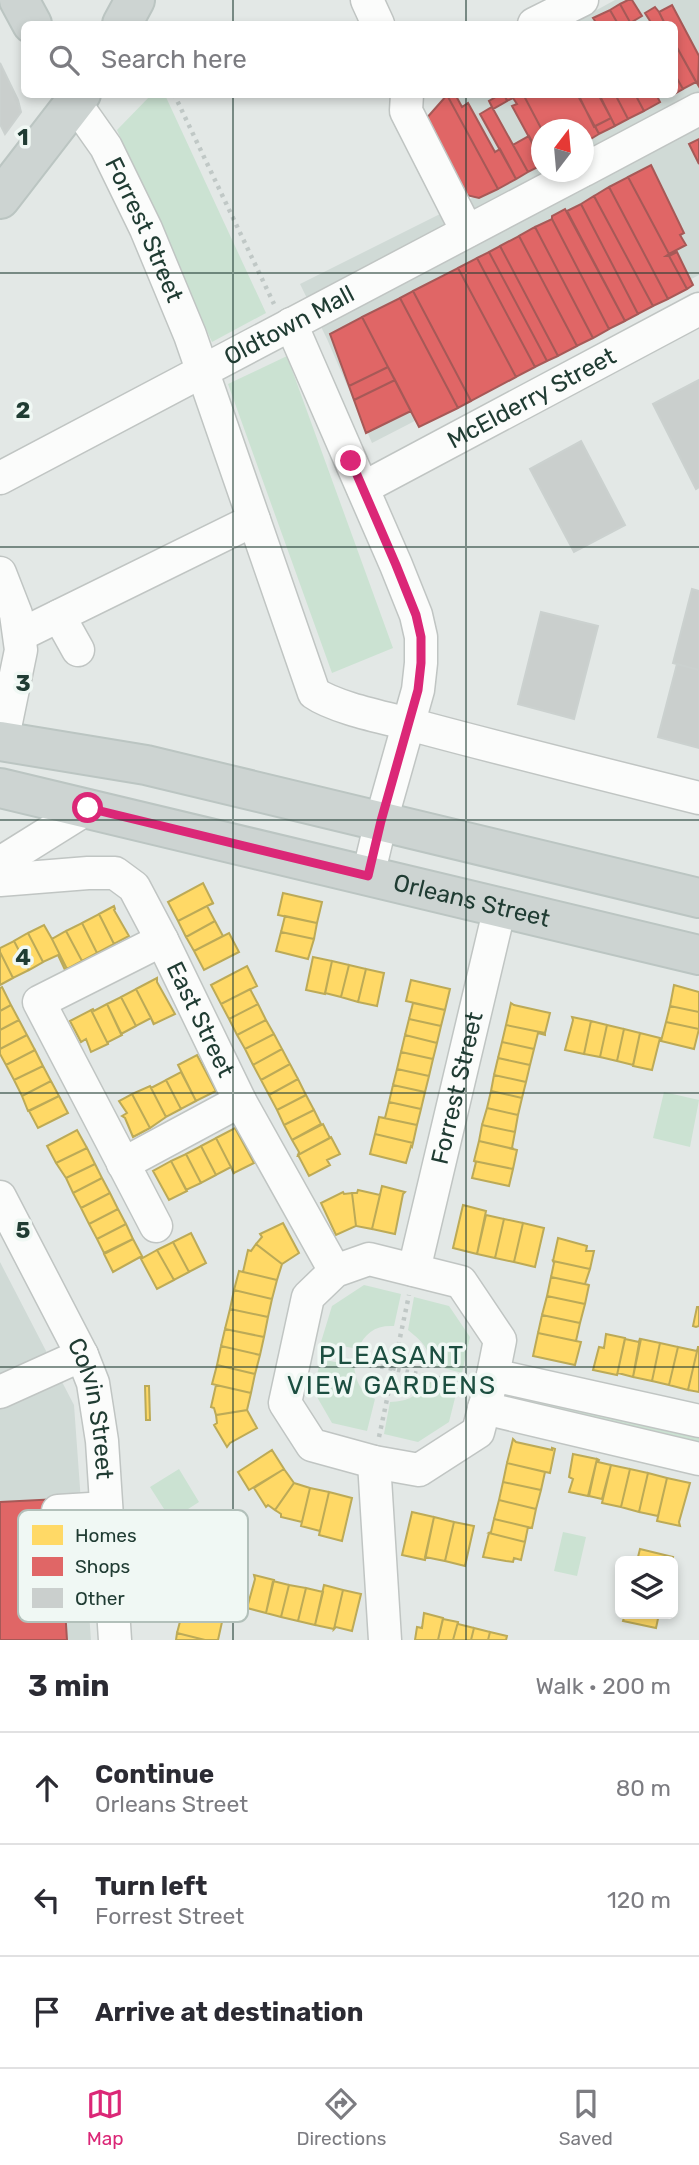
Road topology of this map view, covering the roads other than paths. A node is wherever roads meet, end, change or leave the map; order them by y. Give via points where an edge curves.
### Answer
1 (19, 0) edge
2 (135, 0) edge
3 (367, 0) edge
4 (582, 0) edge
5 (30, 21) edge
6 (124, 21) edge
7 (377, 21) edge
8 (540, 21) edge
9 (74, 98) edge
10 (76, 98) edge
11 (407, 98) edge
12 (699, 109) edge
13 (594, 165) edge
14 (561, 182) edge
15 (0, 199) edge
16 (467, 231) junction
17 (699, 309) edge
18 (288, 326) junction
19 (204, 372) junction
20 (0, 478) edge
21 (363, 488) junction
22 (254, 520) junction
23 (0, 573) edge
24 (58, 617) junction
25 (20, 635) junction
26 (78, 650) dead end
27 (408, 724) junction
28 (1, 741) edge
29 (0, 788) edge
30 (699, 798) edge
31 (88, 808) junction
32 (381, 821) junction
33 (0, 863) edge
34 (368, 876) junction
35 (0, 880) edge
36 (699, 898) edge
37 (500, 907) junction
38 (162, 940) junction
39 (699, 956) edge
40 (240, 1101) junction
41 (123, 1164) junction
42 (0, 1197) edge
43 (156, 1226) dead end
44 (414, 1270) junction
45 (335, 1271) junction
46 (82, 1355) junction
47 (0, 1391) edge
48 (489, 1391) junction
49 (699, 1421) edge
50 (699, 1459) edge
51 (374, 1462) junction
52 (106, 1510) edge
53 (114, 1622) edge
54 (115, 1640) edge
55 (385, 1640) edge

1 - 5 main road
2 - 6 main road
3 - 7 street
4 - 8 street
9 - 15 main road
10 - 19 street, Forrest Street via 106,147 146,229
11 - 16 street via 406,111
12 - 13 street, Oldtown Mall
14 - 16 street, Oldtown Mall
16 - 18 street, Oldtown Mall
17 - 21 street, McElderry Street
18 - 19 street, Oldtown Mall
18 - 21 street
19 - 20 street, Oldtown Mall
19 - 22 street, Forrest Street
21 - 27 street via 421,637 418,690
22 - 24 street
22 - 27 street, Forrest Street via 314,693 324,700
23 - 25 street
24 - 25 street
24 - 26 street
25 - 28 street via 21,650
27 - 30 street
27 - 32 street
28 - 32 main road via 146,765
29 - 31 main road, Orleans Street
31 - 33 street
31 - 34 main road, Orleans Street
32 - 34 street
32 - 36 main road
34 - 37 main road, Orleans Street
35 - 38 street, East Street via 115,873 134,887
37 - 39 main road, Orleans Street
37 - 44 street, Forrest Street
38 - 40 street, East Street
38 - 41 street via 40,1002
40 - 41 street
40 - 45 street, East Street
41 - 43 street
42 - 46 street, Colvin Street
44 - 45 street via 369,1259
44 - 48 street via 461,1282 500,1340
45 - 51 street via 308,1297 285,1403 312,1445
46 - 47 street
46 - 52 street, Colvin Street via 98,1408
48 - 49 street
48 - 50 street
48 - 51 street via 478,1432 419,1470
51 - 55 street
53 - 54 street, Colvin Street

